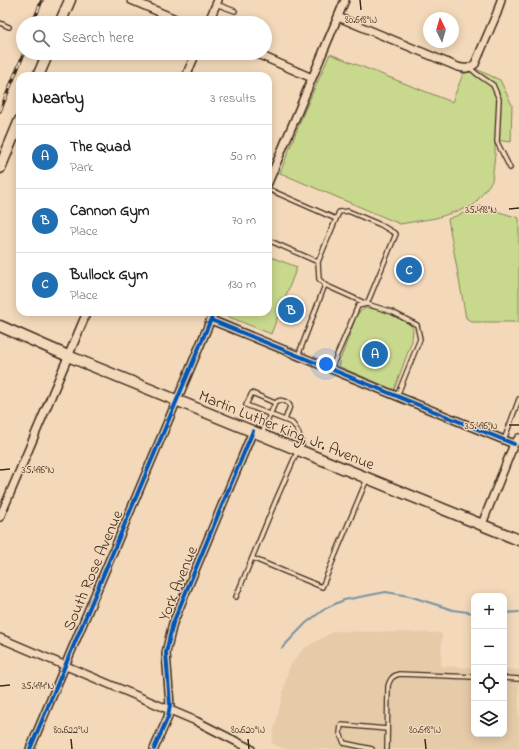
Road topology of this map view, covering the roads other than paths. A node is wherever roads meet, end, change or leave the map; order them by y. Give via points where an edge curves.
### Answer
1 (70, 0) edge
2 (131, 0) edge
3 (345, 0) edge
4 (500, 0) edge
5 (217, 2) edge
6 (236, 11) dead end
7 (63, 16) edge
8 (169, 16) edge
9 (211, 16) edge
10 (338, 17) junction
11 (0, 23) edge
12 (8, 26) dead end
13 (45, 60) edge
14 (193, 60) edge
15 (271, 60) edge
16 (470, 68) junction
17 (40, 72) edge
18 (188, 72) edge
19 (312, 78) junction
20 (16, 133) edge
21 (0, 168) edge
22 (510, 168) dead end
23 (272, 174) edge
24 (272, 191) edge
25 (336, 219) junction
26 (272, 242) edge
27 (318, 262) junction
28 (326, 285) junction
29 (367, 304) junction
30 (85, 316) edge
31 (212, 316) edge
32 (210, 320) junction
33 (0, 326) edge
34 (68, 356) junction
35 (298, 356) junction
36 (331, 369) junction
37 (397, 396) junction
38 (519, 399) edge
39 (177, 400) junction
40 (275, 402) junction
41 (270, 414) junction
42 (285, 420) junction
43 (257, 433) junction
44 (519, 438) edge
45 (504, 440) junction
46 (514, 444) junction
47 (298, 450) junction
48 (367, 478) junction
49 (0, 517) edge
50 (482, 524) junction
51 (519, 540) edge
52 (252, 558) junction
53 (236, 597) dead end
54 (0, 638) edge
55 (65, 665) junction
56 (471, 677) edge
57 (507, 678) edge
58 (519, 679) edge
59 (169, 710) junction
60 (387, 729) junction
61 (30, 749) edge
62 (154, 749) edge
63 (251, 749) edge
64 (372, 749) edge
65 (386, 749) edge

1 - 7 main road
2 - 8 street
3 - 10 street
4 - 16 street via 491,28
5 - 6 lane
5 - 9 street
10 - 16 street via 458,67
10 - 19 street
11 - 12 lane
13 - 17 main road
14 - 18 street
15 - 19 street
16 - 22 lane via 493,86 499,99 497,142
19 - 23 street
20 - 21 main road
24 - 25 lane
25 - 27 lane
25 - 29 lane via 339,212 348,210 396,234
26 - 27 lane
27 - 28 lane via 319,278
28 - 29 lane
28 - 35 lane
29 - 36 lane via 358,306
29 - 37 lane via 392,312 417,325 420,339
30 - 34 street
31 - 32 street, South Rose Avenue
32 - 35 street
32 - 39 street, South Rose Avenue
33 - 34 main road, Martin Luther King, Jr. Avenue
34 - 39 main road, Martin Luther King, Jr. Avenue
34 - 49 street
35 - 36 street
36 - 37 street
37 - 45 street
38 - 45 lane
39 - 43 main road, Martin Luther King, Jr. Avenue
39 - 55 street, South Rose Avenue
40 - 41 lane
40 - 41 lane via 252,394 246,405
40 - 42 lane via 282,400 290,406
41 - 42 lane
41 - 43 lane
42 - 47 lane via 296,427 300,436 302,444
43 - 47 main road, Martin Luther King, Jr. Avenue
43 - 59 street, York Avenue via 173,623 166,653
44 - 46 street
45 - 46 street
46 - 50 street
47 - 48 main road, Martin Luther King, Jr. Avenue
47 - 52 lane
48 - 50 main road, Martin Luther King, Jr. Avenue
48 - 52 lane via 322,587
50 - 51 main road, Martin Luther King, Jr. Avenue
52 - 53 lane
54 - 55 street
55 - 59 street
55 - 61 street, South Rose Avenue
56 - 60 lane via 399,674 394,676 388,686
57 - 58 lane
59 - 62 street, York Avenue
59 - 63 street
60 - 64 lane via 341,725 340,733 344,743
60 - 65 lane

